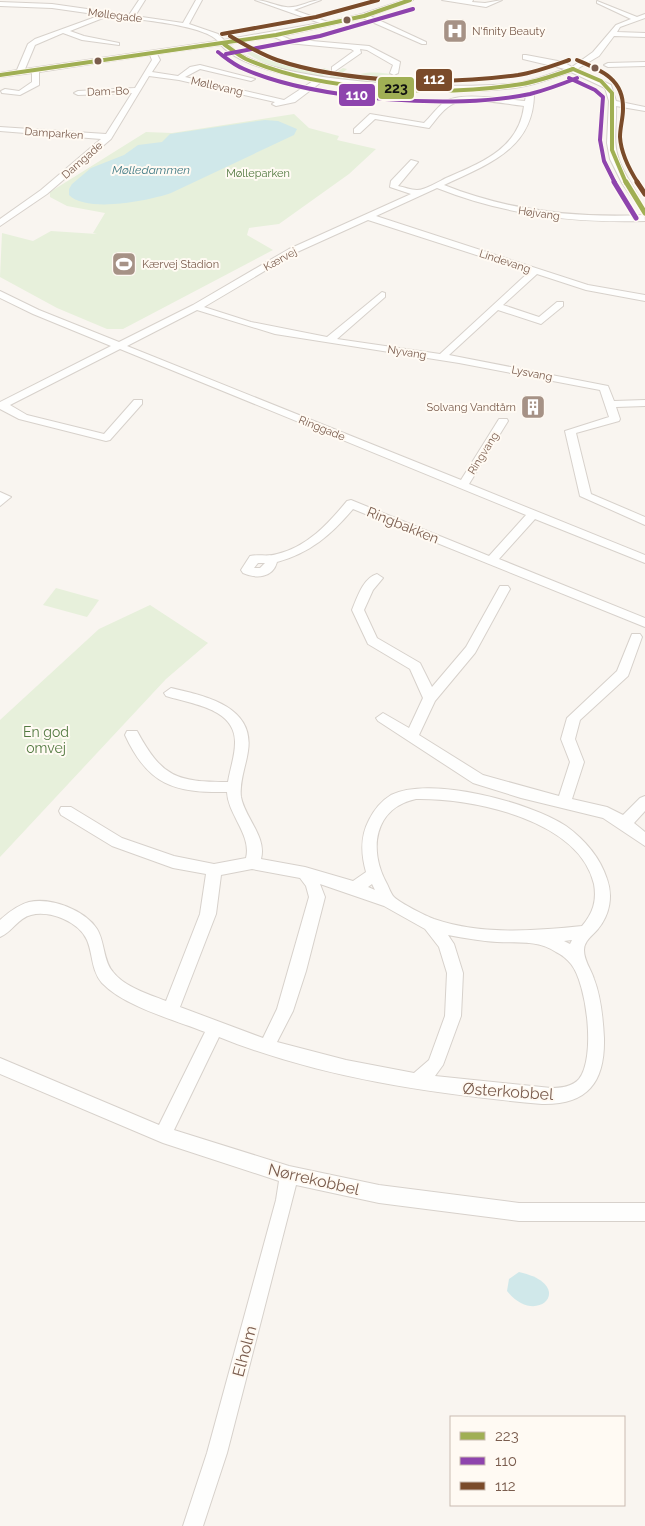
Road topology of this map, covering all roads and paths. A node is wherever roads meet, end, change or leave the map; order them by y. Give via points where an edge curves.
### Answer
1 (142, 0) edge
2 (199, 0) edge
3 (258, 0) edge
4 (318, 0) edge
5 (410, 0) edge
6 (446, 0) edge
7 (499, 0) edge
8 (467, 2) edge
9 (599, 2) dead end
10 (0, 4) edge
11 (288, 10) junction
12 (106, 15) junction
13 (364, 16) junction
14 (645, 16) edge
15 (130, 18) junction
16 (635, 18) junction
17 (328, 24) junction
18 (185, 25) junction
19 (64, 31) junction
20 (611, 34) junction
21 (276, 35) junction
22 (645, 35) edge
23 (424, 43) dead end
24 (117, 44) dead end
25 (224, 44) junction
26 (354, 48) junction
27 (153, 53) junction
28 (526, 57) dead end
29 (645, 64) edge
30 (608, 65) dead end
31 (335, 69) dead end
32 (573, 69) junction
33 (35, 70) junction
34 (20, 72) junction
35 (148, 74) junction
36 (394, 74) dead end
37 (0, 75) edge
38 (179, 78) junction
39 (252, 79) dead end
40 (316, 82) dead end
41 (138, 90) junction
42 (5, 91) dead end
43 (78, 93) dead end
44 (285, 102) junction
45 (614, 103) junction
46 (270, 105) dead end
47 (645, 109) edge
48 (0, 129) edge
49 (357, 131) dead end
50 (108, 138) junction
51 (414, 162) dead end
52 (437, 185) junction
53 (418, 193) junction
54 (645, 213) edge
55 (366, 216) junction
56 (645, 218) edge
57 (0, 223) edge
58 (534, 271) junction
59 (0, 294) edge
60 (382, 295) dead end
61 (645, 298) edge
62 (560, 304) dead end
63 (496, 306) junction
64 (196, 307) junction
65 (329, 340) junction
66 (119, 346) junction
67 (442, 357) junction
68 (138, 402) dead end
69 (645, 403) edge
70 (611, 404) junction
71 (1, 406) edge
72 (503, 421) dead end
73 (463, 485) junction
74 (0, 496) edge
75 (0, 502) edge
76 (533, 514) junction
77 (645, 521) edge
78 (645, 559) edge
79 (272, 560) dead end
80 (492, 560) junction
81 (377, 578) dead end
82 (504, 589) dead end
83 (645, 623) edge
84 (636, 637) dead end
85 (171, 692) dead end
86 (430, 698) junction
87 (383, 718) dead end
88 (132, 735) dead end
89 (412, 736) junction
90 (232, 786) junction
91 (564, 802) junction
92 (645, 802) edge
93 (66, 811) dead end
94 (625, 823) junction
95 (645, 840) edge
96 (252, 863) junction
97 (214, 870) junction
98 (305, 873) junction
99 (374, 874) junction
100 (339, 882) junction
101 (355, 888) junction
102 (317, 897) junction
103 (389, 902) junction
104 (430, 924) junction
105 (0, 930) edge
106 (458, 932) junction
107 (582, 932) junction
108 (543, 938) junction
109 (446, 944) junction
110 (577, 959) junction
111 (170, 1011) junction
112 (215, 1029) junction
113 (266, 1048) junction
114 (435, 1064) junction
115 (0, 1066) edge
116 (417, 1081) junction
117 (447, 1086) junction
118 (163, 1135) junction
119 (289, 1175) junction
120 (645, 1212) edge
121 (193, 1526) edge

1 - 15 street
2 - 18 street
3 - 11 street
4 - 11 street
5 - 13 street
6 - 8 street
7 - 8 street via 486,6
9 - 16 street
10 - 12 street, Møllegade via 52,6
11 - 17 street
12 - 15 street, Møllegade
12 - 19 street
13 - 17 street
13 - 23 street
14 - 16 street
15 - 18 street, Møllegade
16 - 20 street, Møllegade
17 - 21 street
18 - 25 street, Møllegade via 216,35
19 - 24 street via 82,38
19 - 34 street via 32,44
20 - 22 street
20 - 32 street, Møllegade via 596,54
21 - 25 street
21 - 26 street via 288,41
25 - 27 street
25 - 32 street, Møllegade via 246,60 278,72 407,87 458,89 520,85
26 - 31 street via 358,51 354,56
26 - 36 street via 369,48 397,64
27 - 33 street
27 - 35 street, Damgade via 156,60
28 - 32 street
29 - 30 street
32 - 45 street via 608,87
33 - 34 street
33 - 42 street via 36,83 20,93
34 - 37 street
35 - 38 street, Møllevang
35 - 41 street, Damgade
38 - 39 street via 200,67
38 - 44 street, Møllevang
40 - 44 street
41 - 43 street, Dam-Bo
41 - 50 street, Damgade
44 - 46 street
45 - 47 street
45 - 54 street via 610,128 612,154
48 - 50 street, Damparken
49 - 52 street, Kærvej via 373,116 426,126 447,104 461,100 530,100 525,124 511,145 486,163
50 - 57 street, Damgade via 44,192
51 - 53 street via 394,187
52 - 53 street, Kærvej
52 - 56 street, Højvang via 482,202 532,213 586,218
53 - 55 street, Kærvej
55 - 58 street, Lindevang
55 - 64 street, Kærvej via 292,252
58 - 61 street, Lindevang via 586,287
58 - 63 street, Nyvang
59 - 66 street, Ringgade
60 - 65 street
62 - 63 street via 541,321
63 - 67 street, Nyvang
64 - 65 street, Nyvang via 246,325
64 - 66 street, Kærvej
65 - 67 street, Nyvang
66 - 71 street, Kærvej
66 - 73 street, Ringgade
67 - 70 street, Lysvang via 604,388
68 - 71 street, Kærvej via 106,438 25,418
69 - 70 street
70 - 77 street via 615,420 570,431 586,496
72 - 73 street, Ringvang
73 - 76 street, Ringgade
74 - 75 street via 5,497
76 - 78 street, Ringgade
76 - 80 street
79 - 80 street, Ringbakken via 315,542 329,531 351,504
80 - 83 street, Ringbakken
81 - 86 street via 368,588 358,610 372,641 415,666
82 - 86 street via 471,650
84 - 91 street via 623,672 574,718 568,739 577,762
85 - 90 street via 219,707 239,726 241,743
86 - 89 street
87 - 89 street
88 - 90 street via 139,754 161,774 189,785
89 - 91 street via 478,779
90 - 96 street via 240,817 255,844
91 - 94 street via 608,813
92 - 94 street
93 - 97 street, Østerkobbel via 98,833 141,852
94 - 95 street
96 - 97 street, Østerkobbel
96 - 98 street, Østerkobbel
97 - 111 street via 208,914
98 - 100 street, Østerkobbel
98 - 102 street
99 - 101 street
99 - 103 street
99 - 107 street via 368,854 370,836 384,808 398,798 428,794 473,799 503,807 535,816 555,827 582,849 592,864 602,883 604,898 596,921
100 - 101 street, Østerkobbel
100 - 102 street
101 - 103 street, Østerkobbel
102 - 113 street via 298,972 285,1010
103 - 104 street, Østerkobbel
104 - 106 street, Østerkobbel
104 - 109 street, Østerkobbel
105 - 111 street, Østerkobbel via 20,913 35,907 71,917 83,923 92,936 101,970 108,979
106 - 108 street, Østerkobbel
106 - 109 street
107 - 108 street, Østerkobbel
107 - 110 street
108 - 110 street, Østerkobbel
109 - 114 street, Østerkobbel via 455,973 455,995 453,1016
110 - 117 street, Østerkobbel via 587,978 594,1006 596,1035 588,1081 578,1091 565,1095 541,1095
111 - 112 street, Østerkobbel
112 - 113 street, Østerkobbel
112 - 118 street
113 - 116 street, Østerkobbel via 366,1073
114 - 116 street, Østerkobbel
114 - 117 street, Østerkobbel
115 - 118 street, Nørrekobbel
116 - 117 street, Østerkobbel
118 - 119 street, Nørrekobbel
119 - 120 street, Nørrekobbel via 379,1194 519,1212
119 - 121 street, Elholm via 217,1453

